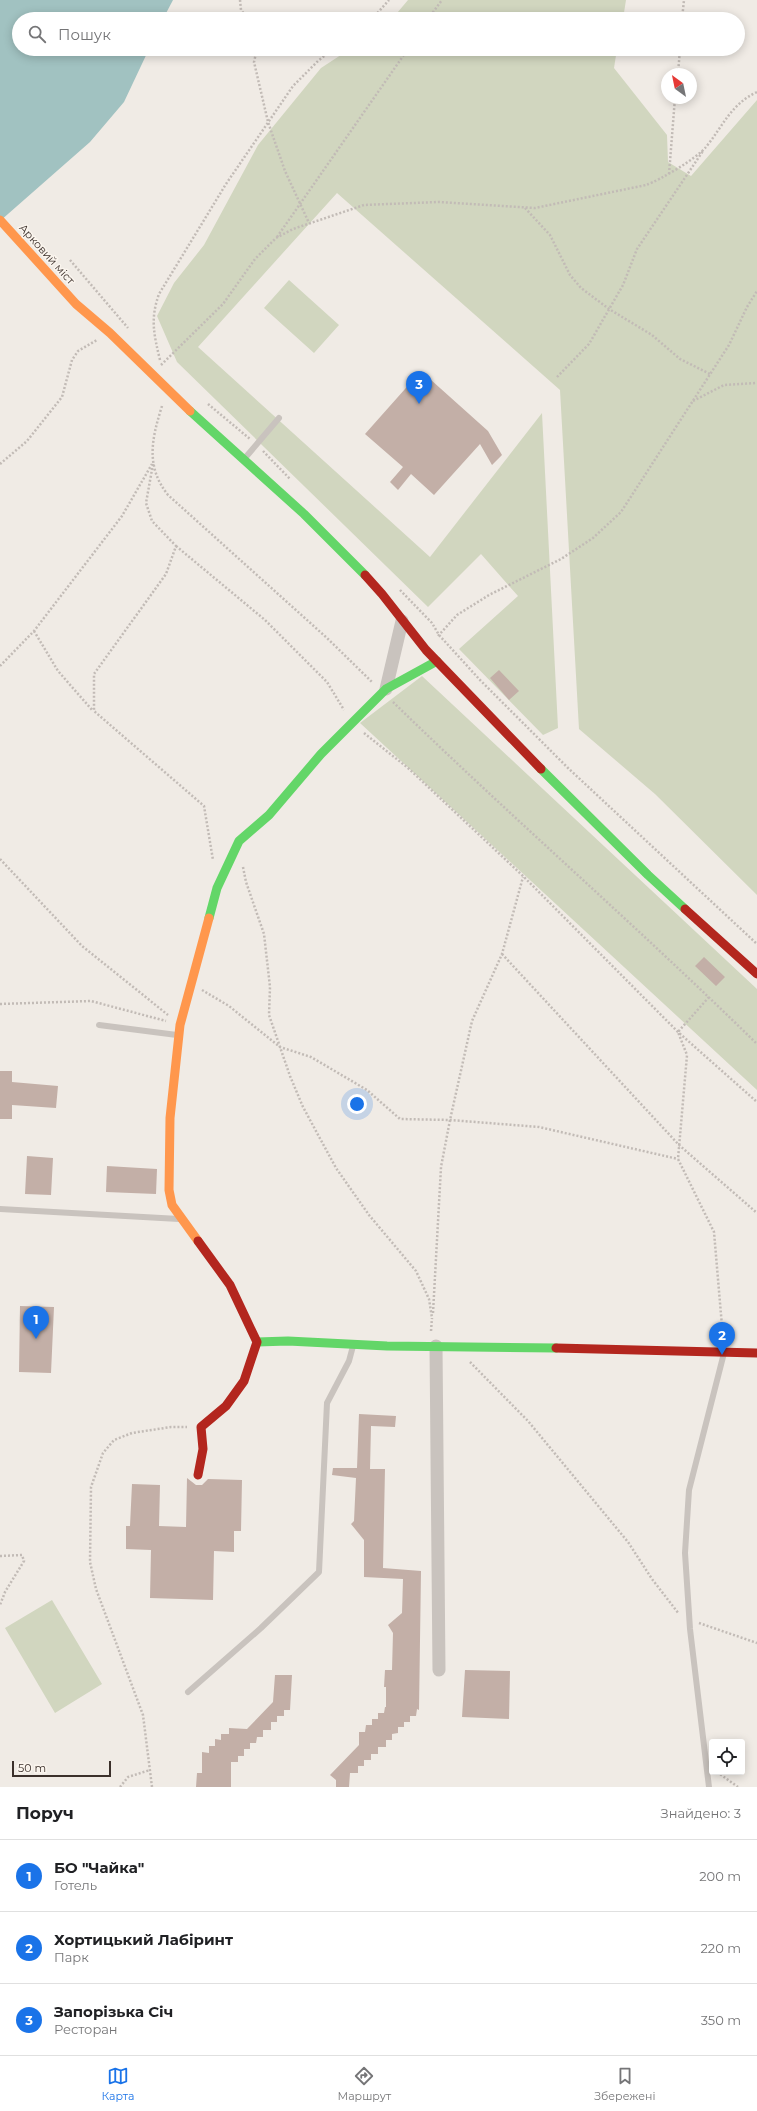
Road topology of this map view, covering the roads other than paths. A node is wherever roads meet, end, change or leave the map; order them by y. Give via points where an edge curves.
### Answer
1 (0, 220) edge
2 (279, 418) dead end
3 (244, 459) junction
4 (402, 621) junction
5 (437, 661) junction
6 (384, 690) junction
7 (757, 974) edge
8 (99, 1025) dead end
9 (179, 1036) junction
10 (0, 1209) edge
11 (181, 1219) junction
12 (257, 1342) junction
13 (353, 1344) junction
14 (433, 1346) junction
15 (724, 1352) junction
16 (757, 1353) edge
17 (198, 1475) dead end
18 (439, 1670) dead end
19 (188, 1692) dead end
20 (709, 1787) edge

1 - 3 street, Арковий міст via 76,304
2 - 3 lane
3 - 4 street, Арковий міст via 345,554 382,594
4 - 5 street, Арковий міст
4 - 6 street
5 - 6 street
5 - 7 street, Арковий міст via 497,725 648,875
6 - 9 street via 321,754 269,815 239,842 217,888 190,983
8 - 9 lane
9 - 11 street via 170,1118 169,1190 172,1205
10 - 11 lane
11 - 12 street via 230,1285
12 - 13 street via 288,1340
12 - 17 street via 244,1381 226,1406 201,1427 203,1449
13 - 14 street
13 - 19 lane via 348,1361 327,1403 318,1572 261,1628
14 - 15 street
14 - 18 street
15 - 16 street
15 - 20 lane via 690,1490 685,1553 690,1629

